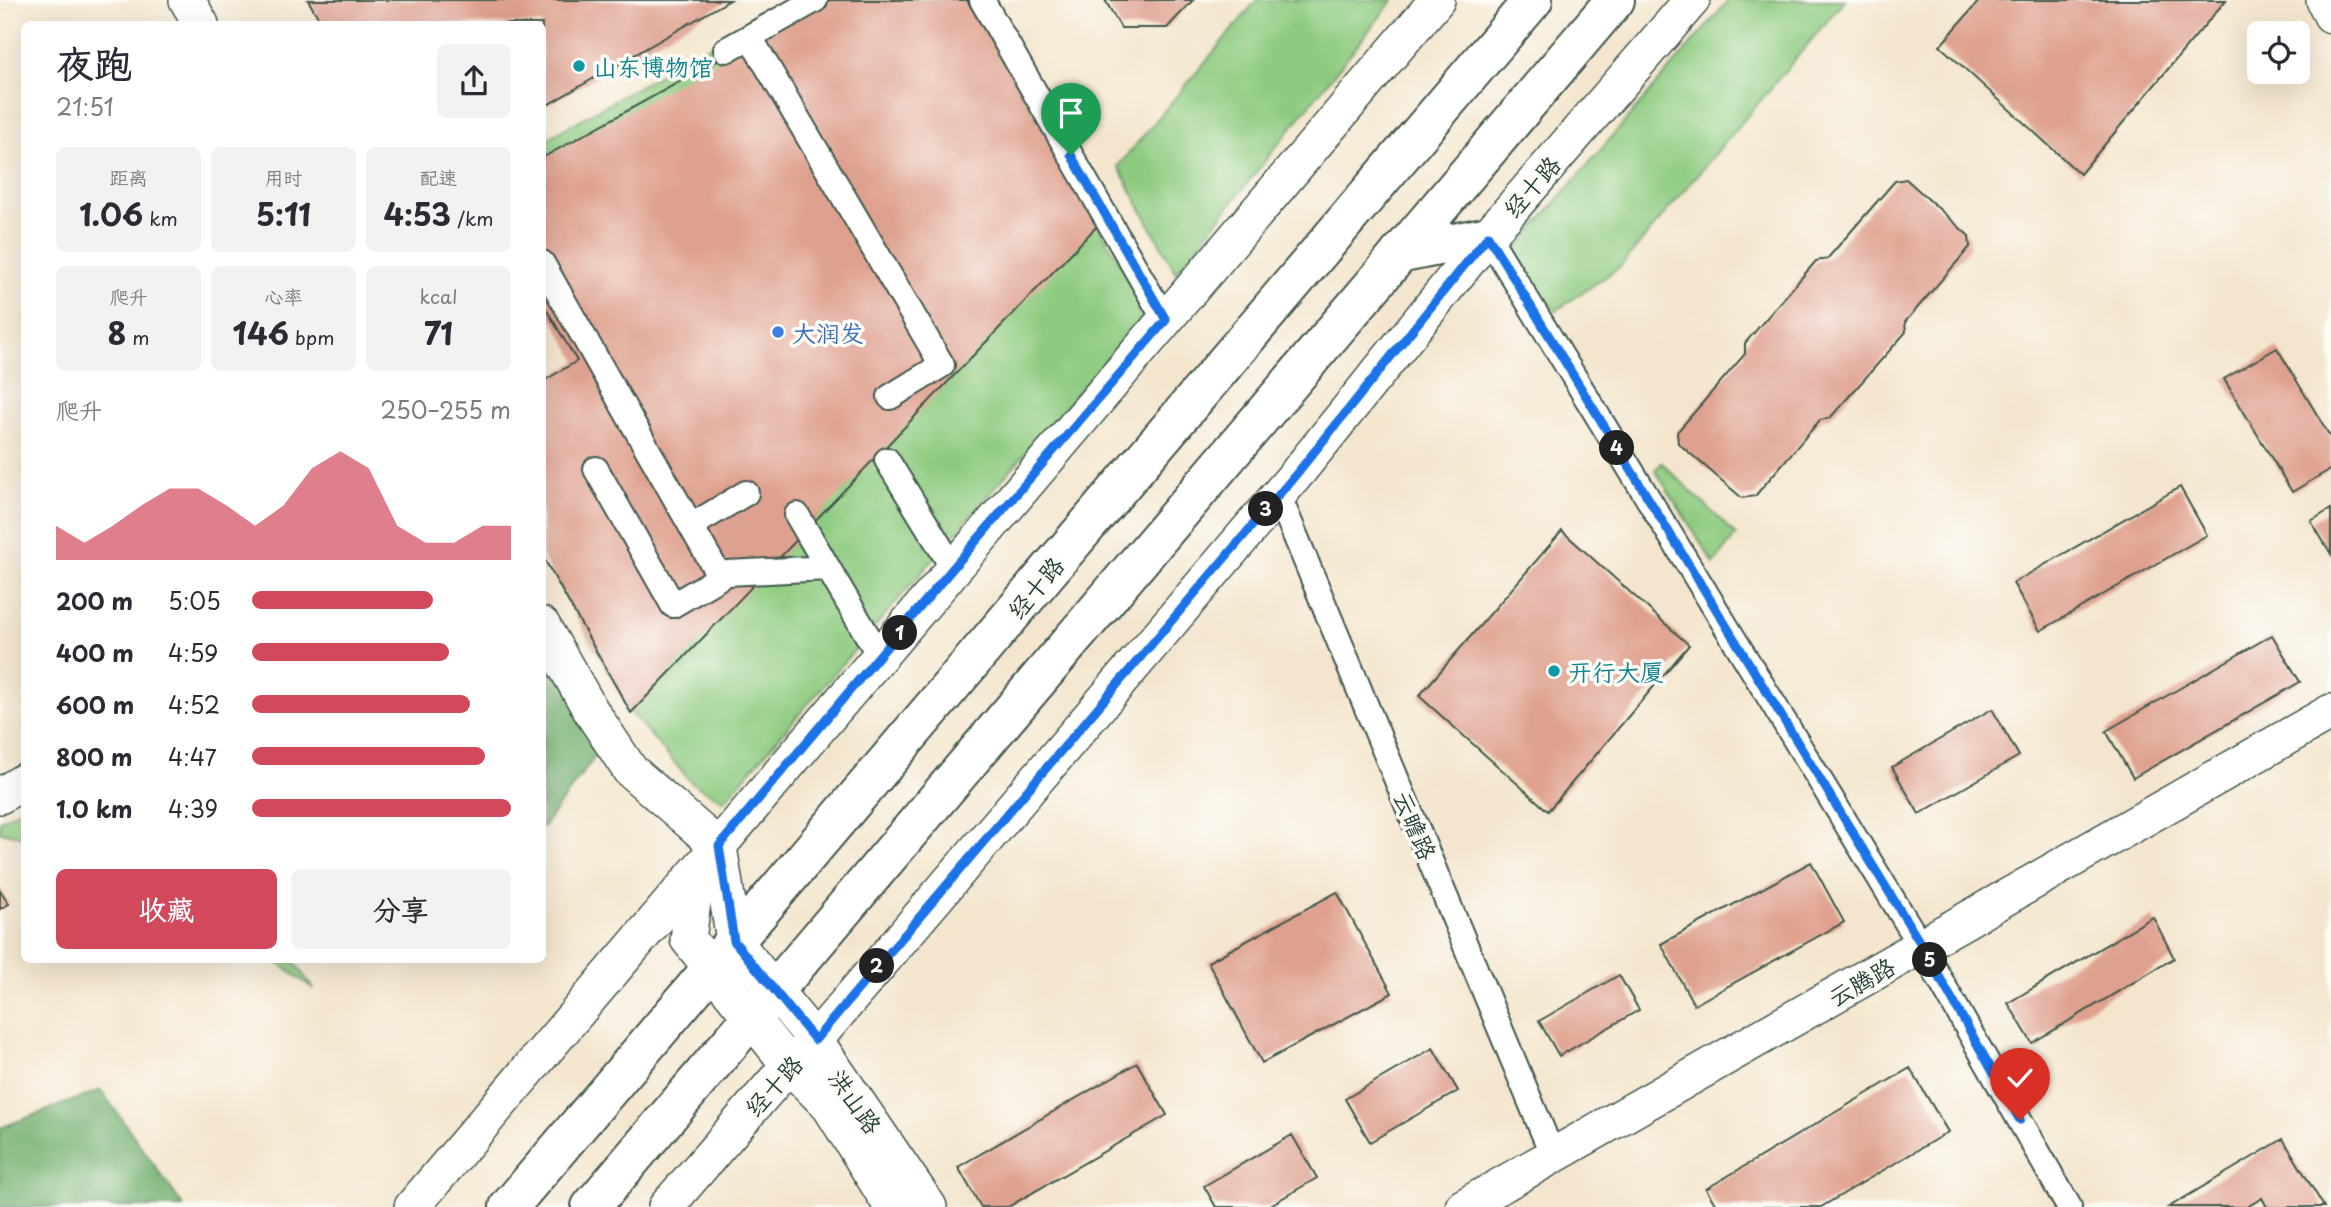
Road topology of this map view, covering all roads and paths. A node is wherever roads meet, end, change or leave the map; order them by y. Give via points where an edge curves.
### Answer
1 (187, 0) edge
2 (815, 0) edge
3 (982, 0) edge
4 (1437, 0) edge
5 (1533, 0) edge
6 (1615, 0) edge
7 (1692, 0) edge
8 (2324, 0) edge
9 (2331, 15) edge
10 (199, 21) edge
11 (750, 37) junction
12 (726, 50) dead end
13 (1488, 236) junction
14 (1399, 254) junction
15 (546, 270) edge
16 (1166, 320) junction
17 (890, 397) dead end
18 (887, 460) dead end
19 (596, 469) dead end
20 (746, 493) dead end
21 (1278, 494) junction
22 (797, 515) dead end
23 (691, 526) junction
24 (828, 568) junction
25 (953, 568) junction
26 (720, 577) junction
27 (546, 632) edge
28 (880, 657) junction
29 (2331, 712) edge
30 (21, 783) edge
31 (0, 796) edge
32 (719, 846) junction
33 (697, 873) junction
34 (1922, 946) junction
35 (723, 955) junction
36 (763, 1004) junction
37 (815, 1040) junction
38 (789, 1065) junction
39 (1553, 1156) junction
40 (412, 1207) edge
41 (509, 1207) edge
42 (591, 1207) edge
43 (666, 1207) edge
44 (892, 1207) edge
45 (929, 1207) edge
46 (1463, 1207) edge
47 (2069, 1207) edge

1 - 10 main road
2 - 11 street
3 - 16 street
4 - 16 main road
5 - 35 highway, 经十路
6 - 14 highway
7 - 13 main road, 经十路
8 - 9 main road
11 - 12 street
11 - 17 street via 942,365
13 - 14 highway
13 - 21 main road, 经十路
13 - 34 street
14 - 36 highway
15 - 23 street
16 - 25 main road
18 - 25 street
19 - 26 street via 673,605
20 - 23 street
21 - 37 main road, 经十路
21 - 39 street, 云瞻路
22 - 24 street
23 - 26 street
24 - 26 street
24 - 28 street
25 - 28 main road
27 - 32 main road via 631,770
28 - 32 main road
29 - 34 main road, 云腾路
30 - 31 main road
32 - 33 main road
32 - 35 main road
33 - 35 main road, 洪山路 via 688,939
33 - 40 main road
34 - 39 main road, 云腾路
34 - 47 street
35 - 36 main road, 洪山路
35 - 41 highway, 经十路
36 - 37 main road, 洪山路
36 - 38 main road, 洪山路
36 - 42 highway
37 - 38 main road, 经十路
37 - 45 main road, 洪山路
38 - 43 main road, 经十路
38 - 44 main road, 洪山路 via 830,1107
39 - 46 main road, 云腾路

